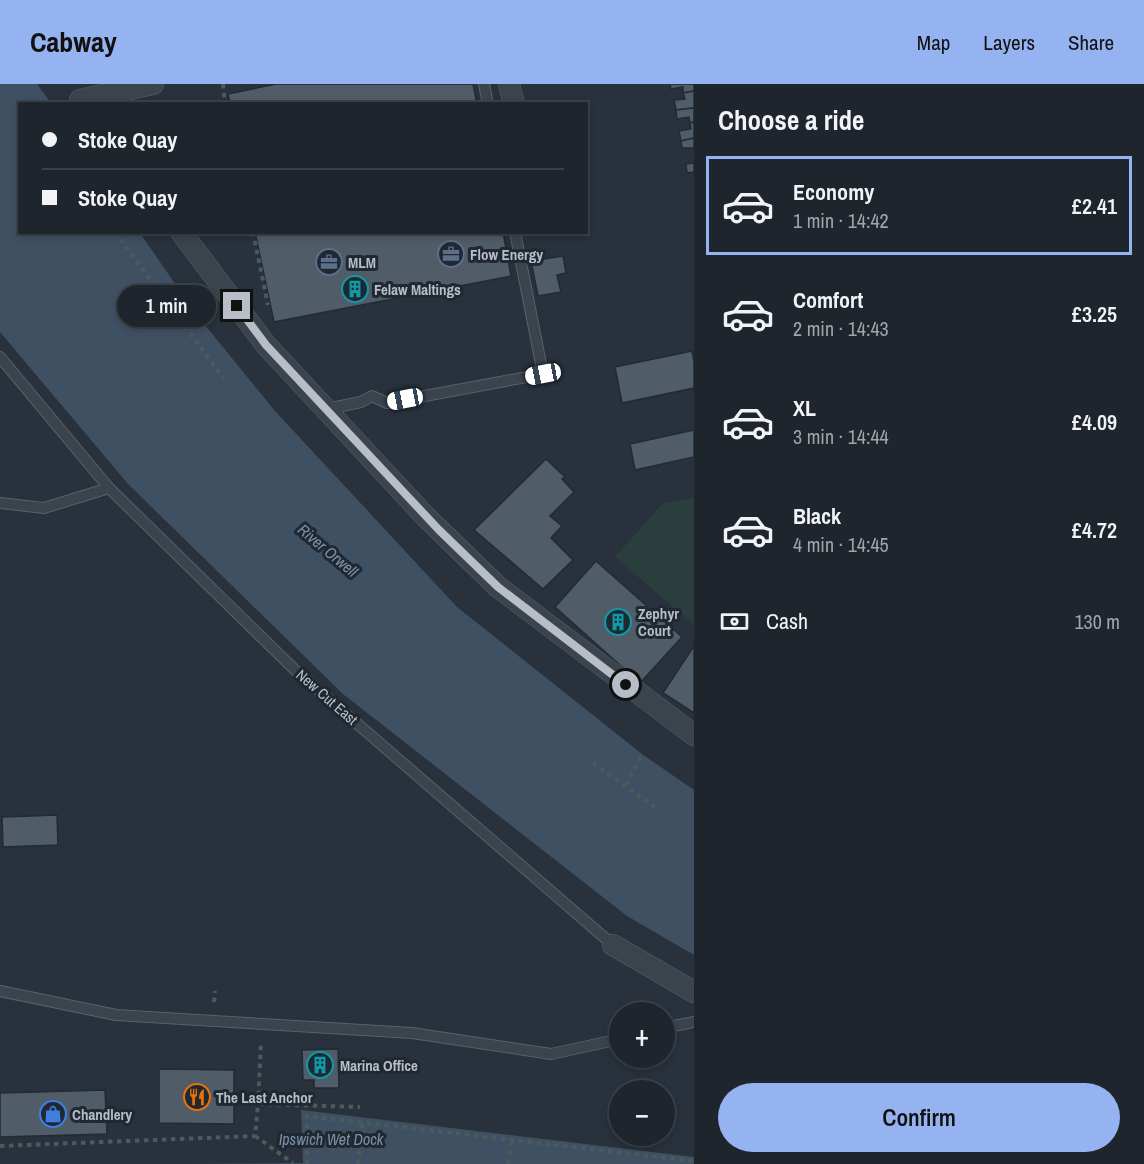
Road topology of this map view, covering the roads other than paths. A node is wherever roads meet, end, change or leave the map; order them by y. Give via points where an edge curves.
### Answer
1 (153, 84) edge
2 (484, 84) edge
3 (509, 84) edge
4 (77, 96) edge
5 (488, 102) edge
6 (514, 102) edge
7 (183, 234) edge
8 (515, 234) edge
9 (0, 357) edge
10 (326, 409) junction
11 (109, 488) junction
12 (0, 503) edge
13 (694, 735) edge
14 (613, 945) joint
15 (0, 991) edge
16 (694, 992) edge
17 (694, 1022) edge
18 (675, 1026) edge
19 (609, 1041) edge

1 - 4 street
2 - 5 lane
3 - 6 street
7 - 10 street via 265,342
8 - 10 lane via 543,374 387,403 372,396
9 - 11 lane, New Cut East
10 - 13 street via 425,516 498,587
11 - 12 lane via 44,508
11 - 14 lane, New Cut East via 294,669
14 - 16 street, New Cut East
15 - 19 lane via 116,1015 412,1033 551,1054
17 - 18 lane

